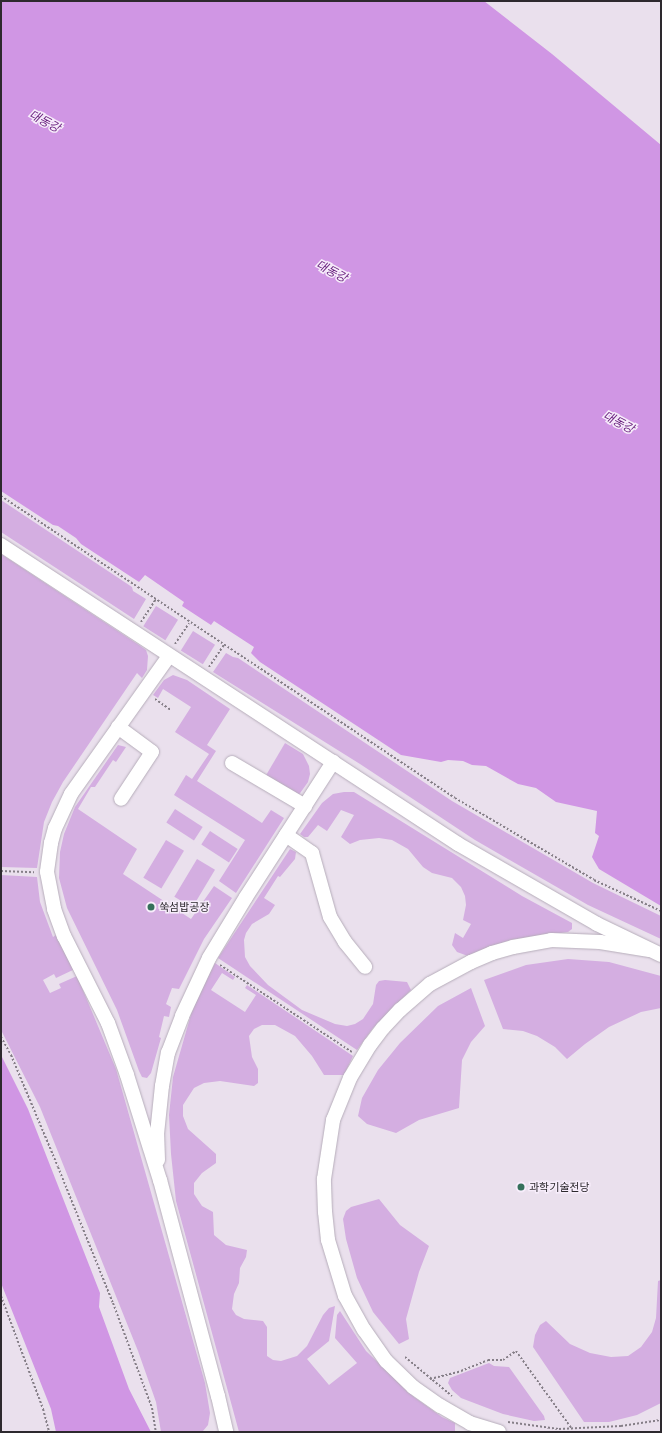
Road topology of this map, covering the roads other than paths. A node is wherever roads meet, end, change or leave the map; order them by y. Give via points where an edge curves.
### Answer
1 (1, 545) edge
2 (172, 650) junction
3 (118, 727) junction
4 (333, 762) junction
5 (232, 763) dead end
6 (121, 799) dead end
7 (305, 806) junction
8 (286, 835) junction
9 (655, 953) edge
10 (366, 967) dead end
11 (160, 1180) junction
12 (502, 1426) edge
13 (226, 1432) edge

1 - 2 street
2 - 3 street
2 - 4 street
3 - 6 street via 152,752
3 - 11 street via 70,794 61,812 51,843 47,872 54,909 64,936 108,1023
4 - 7 street
4 - 9 street via 458,844 539,892
5 - 7 street
7 - 8 street
8 - 10 street via 312,854 330,917 345,942
8 - 11 street via 210,958 182,1016 168,1053 158,1114
9 - 12 street via 600,942 565,939 530,943 492,952 430,984 383,1028 343,1092 333,1120 324,1180 325,1212 328,1240 345,1296 364,1330 386,1361 413,1387 470,1423
11 - 13 street

